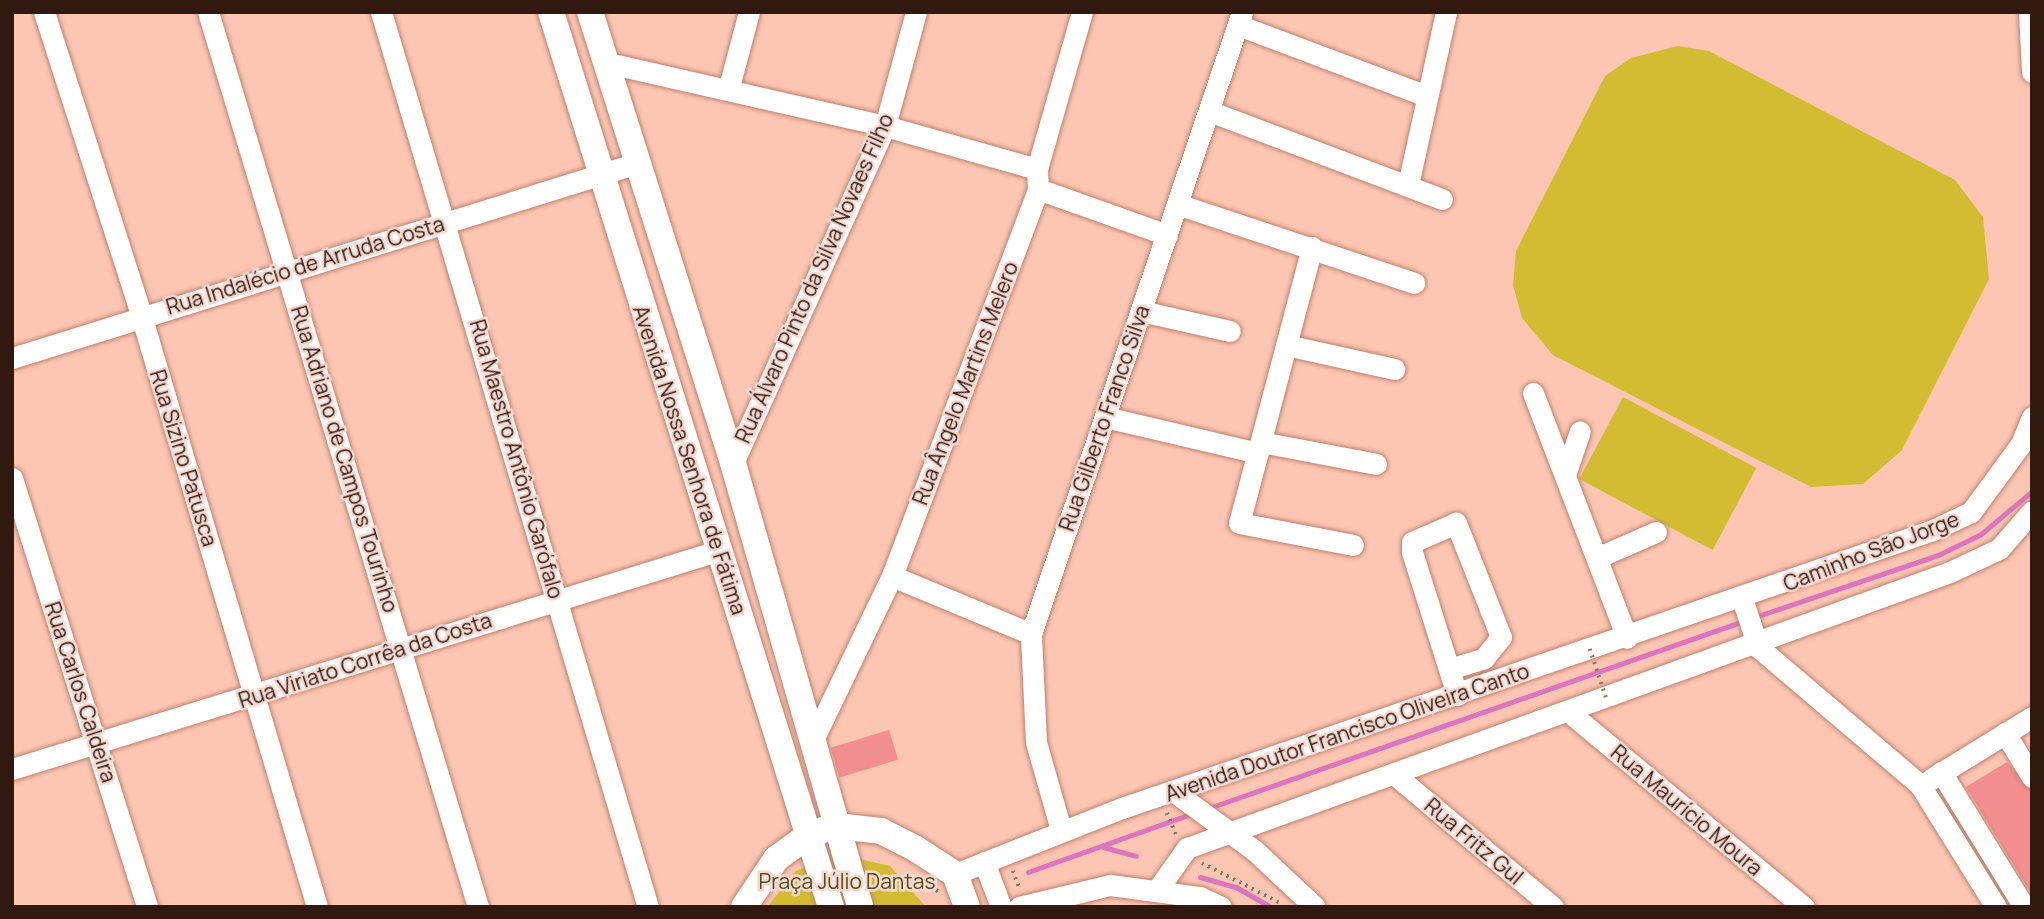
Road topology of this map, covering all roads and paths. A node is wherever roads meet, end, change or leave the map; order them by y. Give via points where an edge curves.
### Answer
1 (44, 12) edge
2 (208, 12) edge
3 (381, 12) edge
4 (551, 12) edge
5 (590, 12) edge
6 (749, 12) edge
7 (916, 12) edge
8 (1082, 12) edge
9 (1446, 12) edge
10 (2029, 12) edge
11 (1240, 19) edge
12 (604, 62) junction
13 (2032, 72) edge
14 (729, 87) junction
15 (1427, 96) junction
16 (1209, 111) junction
17 (885, 126) junction
18 (634, 164) junction
19 (599, 178) junction
20 (1038, 179) junction
21 (1408, 185) junction
22 (1442, 199) dead end
23 (1178, 204) junction
24 (447, 222) junction
25 (1167, 235) junction
26 (1312, 247) junction
27 (287, 273) junction
28 (1414, 283) dead end
29 (1141, 311) junction
30 (141, 315) junction
31 (1230, 331) dead end
32 (1286, 345) junction
33 (12, 358) edge
34 (1394, 369) dead end
35 (1533, 393) dead end
36 (1105, 417) junction
37 (2032, 417) edge
38 (1580, 431) dead end
39 (1259, 448) junction
40 (733, 463) junction
41 (1376, 464) dead end
42 (1565, 475) junction
43 (12, 478) edge
44 (2032, 511) edge
45 (1656, 532) dead end
46 (1353, 545) dead end
47 (717, 551) junction
48 (1601, 555) junction
49 (892, 576) junction
50 (559, 598) junction
51 (1743, 601) junction
52 (1031, 634) junction
53 (1628, 638) junction
54 (1755, 638) junction
55 (404, 648) junction
56 (1590, 649) junction
57 (1449, 669) junction
58 (254, 695) junction
59 (1457, 695) junction
60 (1607, 700) junction
61 (1570, 713) junction
62 (2030, 723) edge
63 (2005, 733) junction
64 (812, 742) junction
65 (98, 743) junction
66 (12, 768) edge
67 (1941, 772) junction
68 (1395, 775) junction
69 (2032, 777) edge
70 (1920, 785) junction
71 (1177, 794) junction
72 (836, 826) junction
73 (1061, 830) junction
74 (1232, 832) junction
75 (810, 834) junction
76 (1185, 852) junction
77 (984, 862) junction
78 (955, 874) junction
79 (1157, 890) junction
80 (147, 907) edge
81 (317, 907) edge
82 (478, 907) edge
83 (648, 907) edge
84 (744, 907) edge
85 (831, 907) edge
86 (860, 907) edge
87 (967, 907) edge
88 (1000, 907) edge
89 (1019, 907) edge
90 (1221, 907) edge
91 (1286, 907) edge
92 (1315, 907) edge
93 (1553, 907) edge
94 (1804, 907) edge
95 (1996, 907) edge
96 (2024, 907) edge

1 - 30 street, Rua Sizino Patusca
2 - 27 street, Rua Adriano de Campos Tourinho
3 - 24 street, Rua Maestro Antônio Garófalo
4 - 19 main road, Avenida Nossa Senhora de Fátima
5 - 12 main road, Avenida Nossa Senhora de Fátima
6 - 14 street
7 - 17 street, Rua Álvaro Pinto da Silva Novaes Filho
8 - 20 street, Rua Ângelo Martins Melero
9 - 15 street
10 - 13 street
11 - 15 street
11 - 16 street, Rua Gilberto Franco Silva
12 - 14 street
12 - 18 main road, Avenida Nossa Senhora de Fátima
14 - 17 street
15 - 21 street
16 - 21 street
16 - 23 street, Rua Gilberto Franco Silva
17 - 20 street
17 - 40 street, Rua Álvaro Pinto da Silva Novaes Filho
18 - 19 street, Rua Indalécio de Arruda Costa
18 - 40 main road, Avenida Nossa Senhora de Fátima
19 - 24 street, Rua Indalécio de Arruda Costa
19 - 47 main road, Avenida Nossa Senhora de Fátima
20 - 25 street
20 - 49 street, Rua Ângelo Martins Melero
21 - 22 street
23 - 25 street, Rua Gilberto Franco Silva
23 - 26 street
24 - 27 street, Rua Indalécio de Arruda Costa
24 - 50 street, Rua Maestro Antônio Garófalo
25 - 29 street, Rua Gilberto Franco Silva
26 - 28 street
26 - 32 street
27 - 30 street, Rua Indalécio de Arruda Costa
27 - 55 street, Rua Adriano de Campos Tourinho
29 - 31 street
29 - 36 street, Rua Gilberto Franco Silva
30 - 33 street, Rua Indalécio de Arruda Costa
30 - 58 street, Rua Sizino Patusca
32 - 34 street
32 - 39 street
35 - 42 street
36 - 39 street
36 - 52 street, Rua Gilberto Franco Silva
37 - 51 street, Caminho São Jorge via 2008,464 1971,512
38 - 42 street
39 - 41 street
39 - 46 street via 1240,523
40 - 64 main road, Avenida Nossa Senhora de Fátima
42 - 48 street
43 - 65 street, Rua Carlos Caldeira
44 - 54 street via 1999,549
45 - 48 street
47 - 50 street, Rua Viriato Corrêa da Costa
47 - 75 main road, Avenida Nossa Senhora de Fátima
48 - 53 street
49 - 52 street
49 - 64 street, Rua Ângelo Martins Melero
50 - 55 street, Rua Viriato Corrêa da Costa
50 - 83 street, Rua Maestro Antônio Garófalo
51 - 53 street, Avenida Doutor Francisco Oliveira Canto
51 - 54 street
52 - 73 street, Rua Gilberto Franco Silva via 1036,742
53 - 56 street, Avenida Doutor Francisco Oliveira Canto
54 - 60 street
54 - 70 street
55 - 58 street, Rua Viriato Corrêa da Costa
55 - 82 street, Rua Adriano de Campos Tourinho
56 - 59 street, Avenida Doutor Francisco Oliveira Canto
56 - 60 path, bridge
57 - 57 street via 1412,542 1448,523 1461,527 1501,637 1484,658
57 - 59 street
58 - 65 street, Rua Viriato Corrêa da Costa
58 - 81 street, Rua Sizino Patusca
59 - 71 street, Avenida Doutor Francisco Oliveira Canto
60 - 61 street
61 - 68 street
61 - 94 street, Rua Maurício Moura
62 - 63 street
63 - 67 street
63 - 69 street
64 - 72 main road, Avenida Nossa Senhora de Fátima
65 - 66 street, Rua Viriato Corrêa da Costa
65 - 80 street, Rua Carlos Caldeira
67 - 70 street
67 - 96 street
68 - 74 street
68 - 93 street, Rua Fritz Gul
70 - 95 street
71 - 73 street, Avenida Doutor Francisco Oliveira Canto
71 - 74 street
72 - 75 main road
72 - 78 main road via 881,831
72 - 86 main road, Avenida Nossa Senhora de Fátima
73 - 77 street, Avenida Doutor Francisco Oliveira Canto
74 - 76 street
74 - 92 street
75 - 84 main road via 776,859
75 - 85 main road, Avenida Nossa Senhora de Fátima
76 - 79 street
76 - 91 path
77 - 78 street, Avenida Doutor Francisco Oliveira Canto
77 - 88 street
78 - 87 main road
79 - 89 street via 1110,885
79 - 90 street

